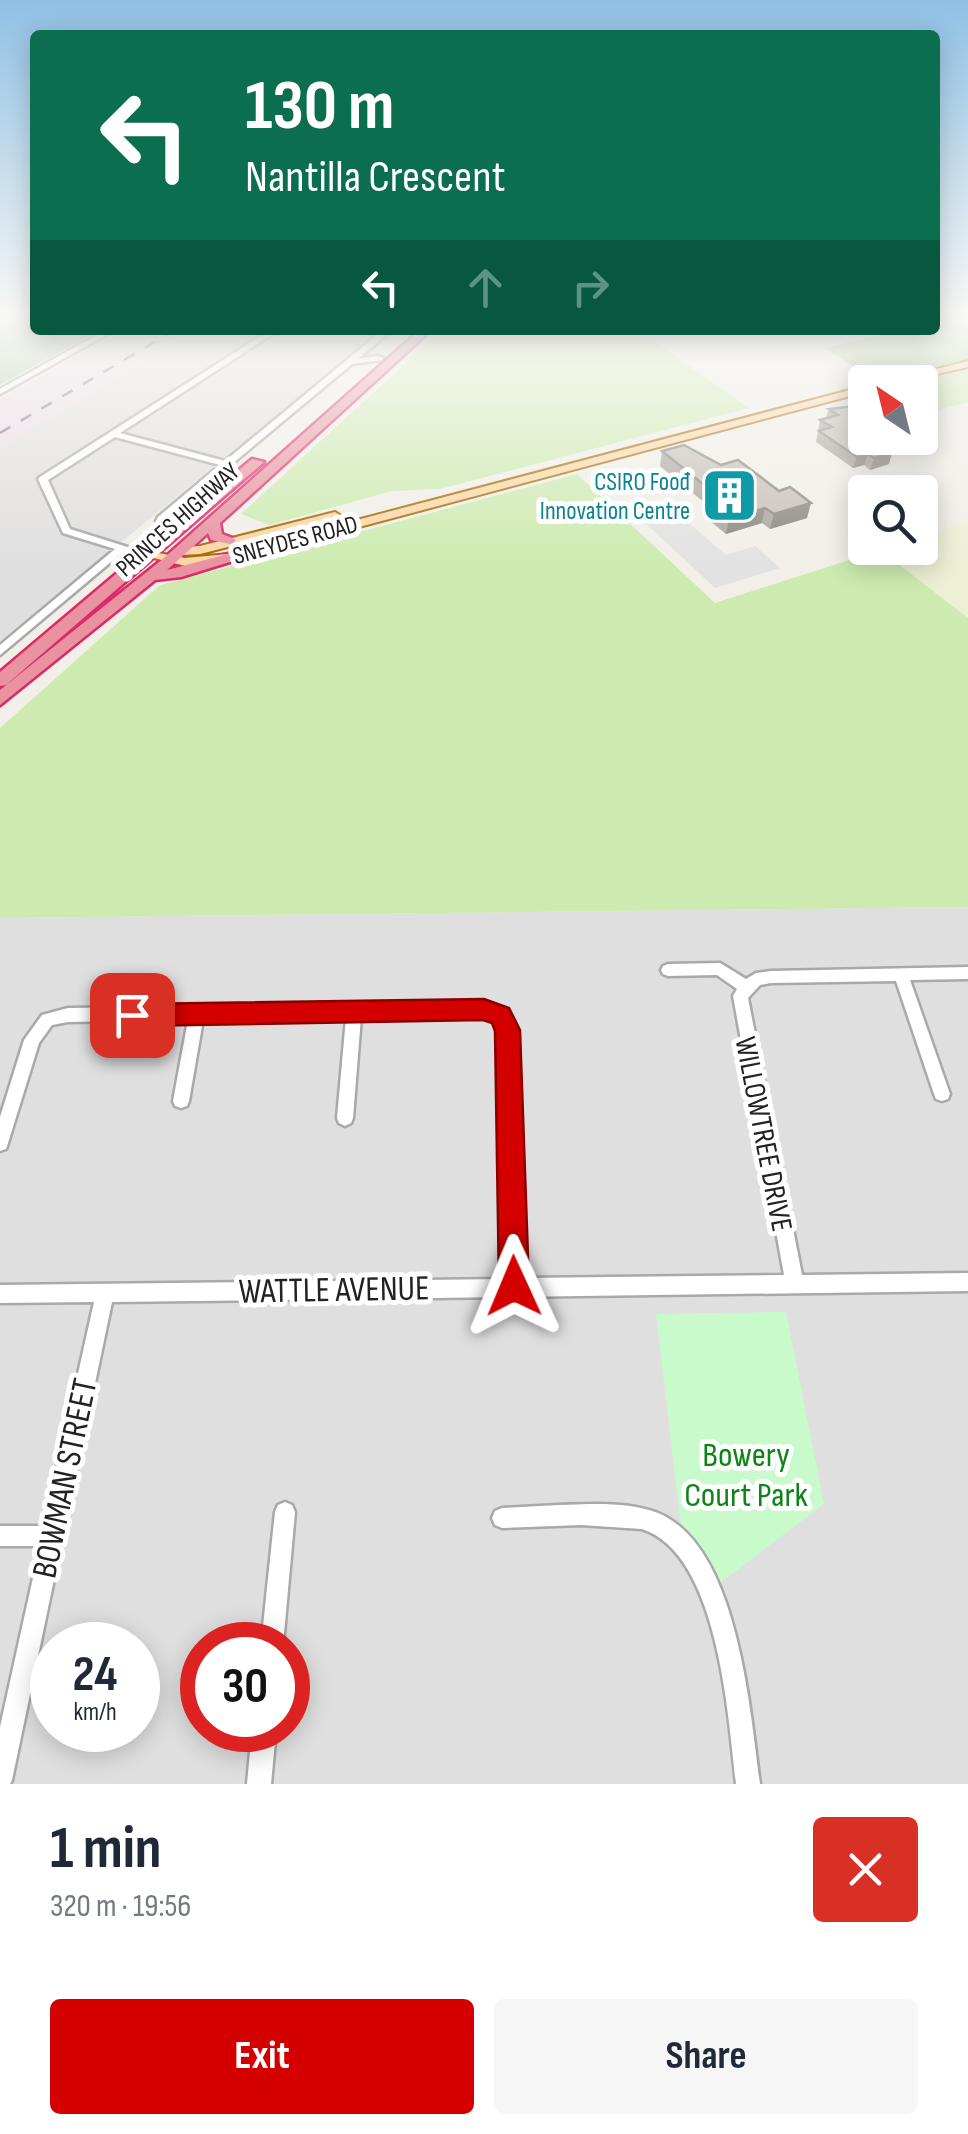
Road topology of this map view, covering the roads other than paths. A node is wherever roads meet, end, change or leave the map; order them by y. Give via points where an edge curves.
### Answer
1 (171, 397) edge
2 (307, 397) edge
3 (333, 397) edge
4 (351, 397) edge
5 (833, 397) edge
6 (114, 434) junction
7 (226, 464) junction
8 (212, 521) junction
9 (170, 537) junction
10 (118, 546) junction
11 (228, 550) junction
12 (152, 552) junction
13 (174, 556) junction
14 (151, 576) junction
15 (0, 650) edge
16 (0, 681) edge
17 (0, 699) edge
18 (668, 970) dead end
19 (968, 973) edge
20 (901, 975) junction
21 (746, 987) junction
22 (354, 1013) junction
23 (196, 1015) junction
24 (942, 1094) dead end
25 (181, 1101) dead end
26 (346, 1118) dead end
27 (0, 1143) edge
28 (968, 1282) edge
29 (794, 1284) junction
30 (514, 1286) junction
31 (104, 1293) junction
32 (0, 1294) edge
33 (285, 1512) dead end
34 (502, 1518) dead end
35 (0, 1536) edge
36 (52, 1536) junction
37 (274, 1622) edge
38 (262, 1752) edge
39 (0, 1780) edge
40 (260, 1784) edge
41 (748, 1784) edge

1 - 6 street
2 - 7 street
3 - 9 highway, PRINCES HIGHWAY
4 - 8 highway, PRINCES HIGHWAY
5 - 11 main road, SNEYDES ROAD
6 - 7 street
6 - 10 street via 43,480 64,529
7 - 9 street via 161,521
8 - 11 highway
8 - 13 highway, PRINCES HIGHWAY
9 - 12 highway, PRINCES HIGHWAY
10 - 12 street
10 - 15 street
11 - 13 main road, SNEYDES ROAD
11 - 14 highway via 181,573
12 - 13 main road, SNEYDES ROAD
12 - 16 highway, PRINCES HIGHWAY
13 - 14 highway, PRINCES HIGHWAY
14 - 17 highway, PRINCES HIGHWAY
18 - 21 street via 720,969
19 - 20 street
20 - 21 street via 771,976
20 - 24 street
21 - 29 street, WILLOWTREE DRIVE via 740,1013
22 - 23 street
22 - 26 street
22 - 30 street via 484,1009 500,1016 508,1030
23 - 25 street
23 - 27 street via 46,1020 32,1040
28 - 29 street, WATTLE AVENUE
29 - 30 street, WATTLE AVENUE
30 - 31 street, WATTLE AVENUE
31 - 32 street, WATTLE AVENUE
31 - 36 street, BOWMAN STREET
33 - 37 street
34 - 41 street via 656,1523 688,1552 714,1596 728,1648
35 - 36 street
36 - 39 street, BOWMAN STREET
38 - 40 street

